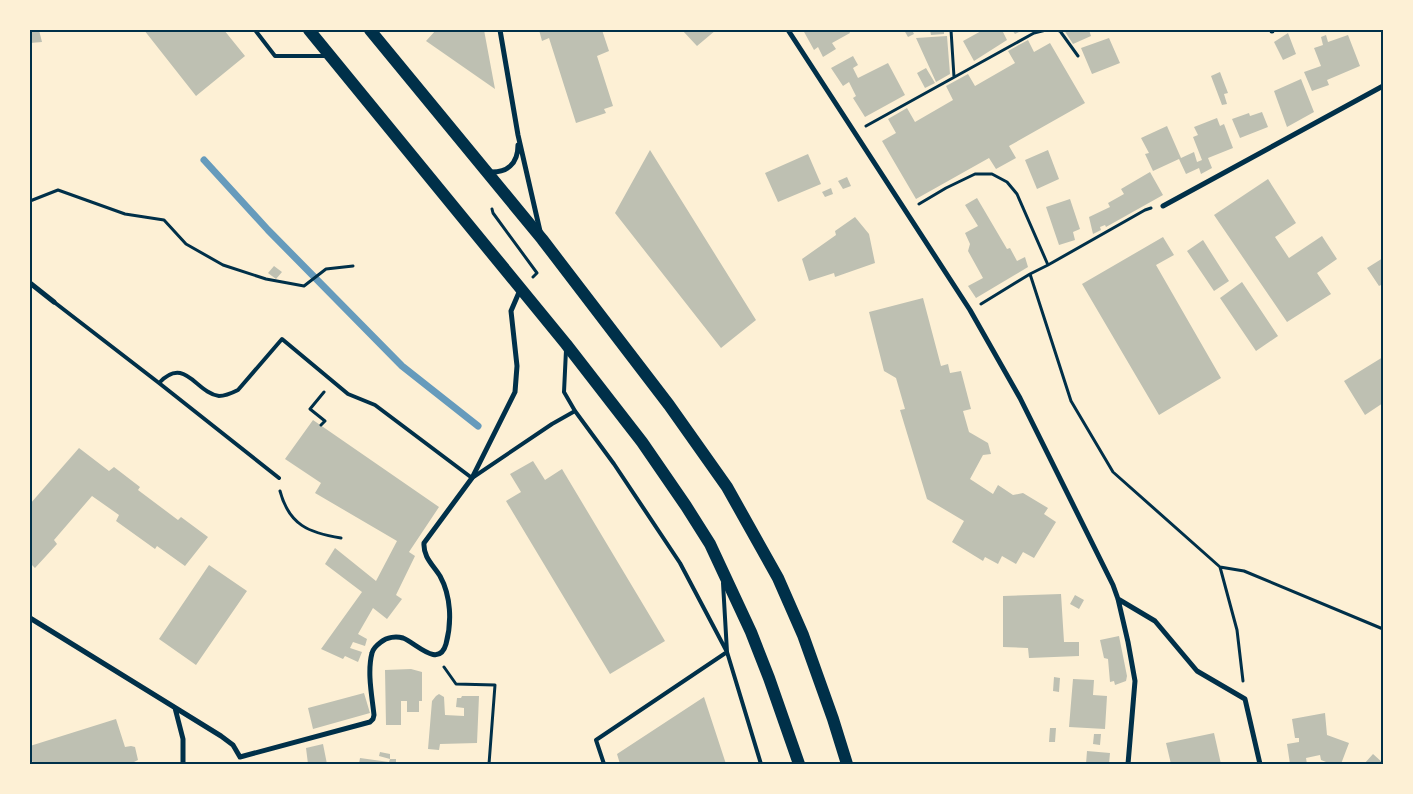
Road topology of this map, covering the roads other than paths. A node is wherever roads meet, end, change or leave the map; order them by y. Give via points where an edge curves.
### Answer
1 (255, 30) edge
2 (309, 30) edge
3 (370, 30) edge
4 (500, 30) edge
5 (788, 30) edge
6 (330, 56) junction
7 (1383, 86) edge
8 (518, 135) junction
9 (486, 172) junction
10 (1164, 206) road end
11 (542, 239) junction
12 (30, 283) edge
13 (520, 289) junction
14 (54, 302) joint
15 (566, 344) junction
16 (159, 383) junction
17 (575, 411) junction
18 (279, 478) road end
19 (472, 478) junction
20 (723, 571) junction
21 (1118, 599) junction
22 (30, 618) edge
23 (727, 652) junction
24 (174, 707) junction
25 (240, 757) junction
26 (183, 764) edge
27 (238, 764) edge
28 (604, 764) edge
29 (760, 764) edge
30 (799, 764) edge
31 (846, 764) edge
32 (1128, 764) edge
33 (1260, 764) edge

1 - 6 lane via 275,56
2 - 6 main road
3 - 9 main road
4 - 8 street
5 - 21 street via 970,310 1020,398
6 - 13 main road
7 - 10 street
8 - 9 street via 516,159 512,166 498,172
8 - 11 street
9 - 11 main road
11 - 31 main road via 674,413 726,487 759,542 803,635
12 - 14 street
13 - 15 main road
13 - 19 street via 512,311 518,378 515,392
14 - 16 lane
15 - 17 lane via 564,392
15 - 20 main road via 642,442 710,544
16 - 18 lane
16 - 19 lane via 170,374 181,373 212,394 228,394 238,390 282,339 348,394 375,405
17 - 19 lane
17 - 23 lane via 680,563
19 - 25 street via 424,543 426,556 448,596 449,630 441,654 418,648 403,638 384,640 376,645 370,662 374,714 370,722
20 - 23 lane
20 - 30 main road via 766,669
21 - 32 street via 1135,682
21 - 33 street via 1155,621 1197,670 1246,699
22 - 24 street
23 - 28 lane via 596,740
23 - 29 lane
24 - 25 street via 233,745
24 - 26 street via 183,739
25 - 27 street

